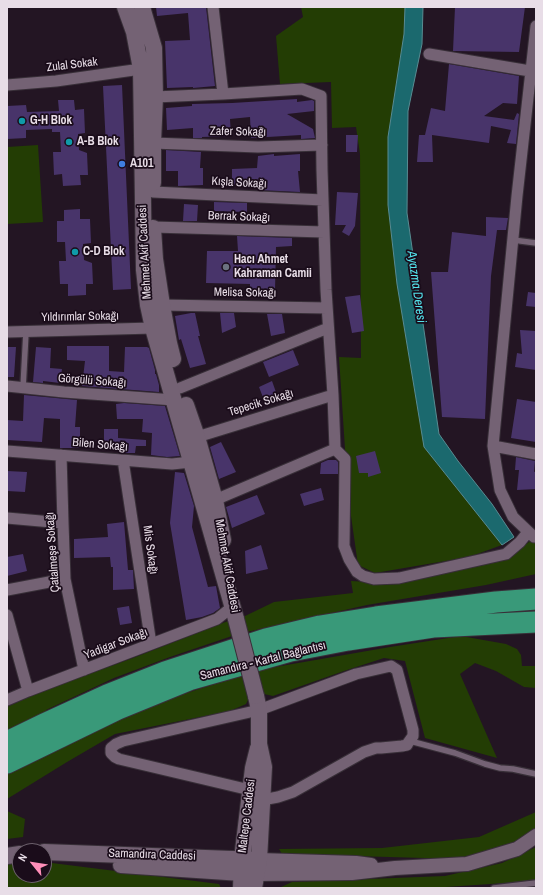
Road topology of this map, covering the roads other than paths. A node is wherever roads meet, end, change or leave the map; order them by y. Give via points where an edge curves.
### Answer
1 (126, 7) edge
2 (142, 7) edge
3 (213, 7) edge
4 (536, 26) edge
5 (429, 54) dead end
6 (140, 69) junction
7 (534, 71) edge
8 (7, 85) edge
9 (223, 94) junction
10 (155, 98) junction
11 (141, 114) junction
12 (153, 143) junction
13 (322, 145) junction
14 (148, 194) junction
15 (323, 200) junction
16 (153, 227) junction
17 (324, 232) junction
18 (513, 240) junction
19 (536, 243) edge
20 (162, 305) junction
21 (327, 308) junction
22 (153, 328) junction
23 (328, 328) junction
24 (7, 332) edge
25 (26, 332) junction
26 (7, 386) edge
27 (23, 388) junction
28 (177, 394) junction
29 (333, 395) junction
30 (197, 437) junction
31 (493, 446) junction
32 (335, 449) junction
33 (7, 450) edge
34 (536, 454) edge
35 (61, 455) junction
36 (123, 460) junction
37 (192, 462) junction
38 (215, 500) junction
39 (7, 518) edge
40 (63, 522) junction
41 (532, 534) edge
42 (66, 579) junction
43 (7, 590) edge
44 (536, 599) edge
45 (234, 613) junction
46 (7, 615) edge
47 (536, 622) edge
48 (151, 644) junction
49 (84, 670) junction
50 (28, 691) junction
51 (7, 700) edge
52 (257, 703) junction
53 (410, 741) junction
54 (7, 742) edge
55 (7, 762) edge
56 (536, 774) edge
57 (256, 795) junction
58 (536, 836) edge
59 (52, 853) edge
60 (52, 861) edge
61 (249, 873) edge
62 (536, 883) edge
63 (494, 888) edge

1 - 6 main road, Mehmet Akif Caddesi via 134,32
2 - 10 main road, Mehmet Akif Caddesi via 154,48
3 - 9 street
4 - 7 street
5 - 7 street
6 - 8 street, Zulal Sokak
6 - 11 main road, Mehmet Akif Caddesi
7 - 18 street
9 - 10 street
9 - 13 street via 302,90 321,96
10 - 11 main road
10 - 12 main road, Mehmet Akif Caddesi
11 - 14 main road, Mehmet Akif Caddesi
12 - 13 street, Zafer Sokağı via 258,147
12 - 14 main road, Mehmet Akif Caddesi
13 - 15 street
14 - 15 street, Kışla Sokağı
14 - 16 main road, Mehmet Akif Caddesi
14 - 22 main road, Mehmet Akif Caddesi via 144,270
15 - 17 street
16 - 17 street, Berrak Sokağı
16 - 20 main road, Mehmet Akif Caddesi
17 - 21 street
18 - 19 lane
18 - 31 street
20 - 21 street, Melisa Sokağı
20 - 28 main road, Mehmet Akif Caddesi
21 - 23 street
22 - 25 street, Yıldırımlar Sokağı
22 - 28 main road, Mehmet Akif Caddesi
23 - 28 street
23 - 29 street
24 - 25 street, Yıldırımlar Sokağı
25 - 27 lane
26 - 27 street, Görgülü Sokağı
27 - 28 street, Görgülü Sokağı
28 - 30 main road, Mehmet Akif Caddesi
28 - 37 main road, Mehmet Akif Caddesi
29 - 30 street, Tepecik Sokağı
29 - 32 street
30 - 38 main road, Mehmet Akif Caddesi
31 - 34 street
31 - 41 street via 500,490 513,517
32 - 38 street
32 - 41 street via 345,459 344,546 357,572 363,576 374,579 399,578 506,554
33 - 35 street, Bilen Sokağı
35 - 36 street, Bilen Sokağı
35 - 40 street, Çatalmeşe Sokağı
36 - 37 street, Bilen Sokağı via 172,464
36 - 48 street, Mis Sokağı
37 - 45 main road, Mehmet Akif Caddesi
38 - 45 main road, Mehmet Akif Caddesi via 230,574
39 - 40 street
40 - 42 street, Çatalmeşe Sokağı
42 - 43 street
42 - 49 street, Çatalmeşe Sokağı
44 - 54 highway, Samandıra - Kartal Bağlantısı via 376,616 266,639 164,672 107,695
45 - 48 street, Yadigar Sokağı
45 - 52 main road, Maltepe Caddesi, bridge
46 - 50 street
47 - 55 highway, Samandıra - Kartal Bağlantısı via 433,627 291,651 189,680 118,709
48 - 49 street, Yadigar Sokağı
49 - 50 street, Yadigar Sokağı
50 - 51 street, Yadigar Sokağı
52 - 53 street via 391,666 397,670 413,730
52 - 57 main road, Maltepe Caddesi via 259,744 253,768
52 - 57 street via 123,741 111,748 111,753 119,759
53 - 56 lane via 500,768
53 - 57 street via 407,745 376,748 364,752 294,792 278,797
57 - 61 main road, Maltepe Caddesi
58 - 61 street via 517,849 467,864 352,873
59 - 61 main road, Samandıra Caddesi
60 - 61 main road, Samandıra Caddesi
62 - 63 lane

